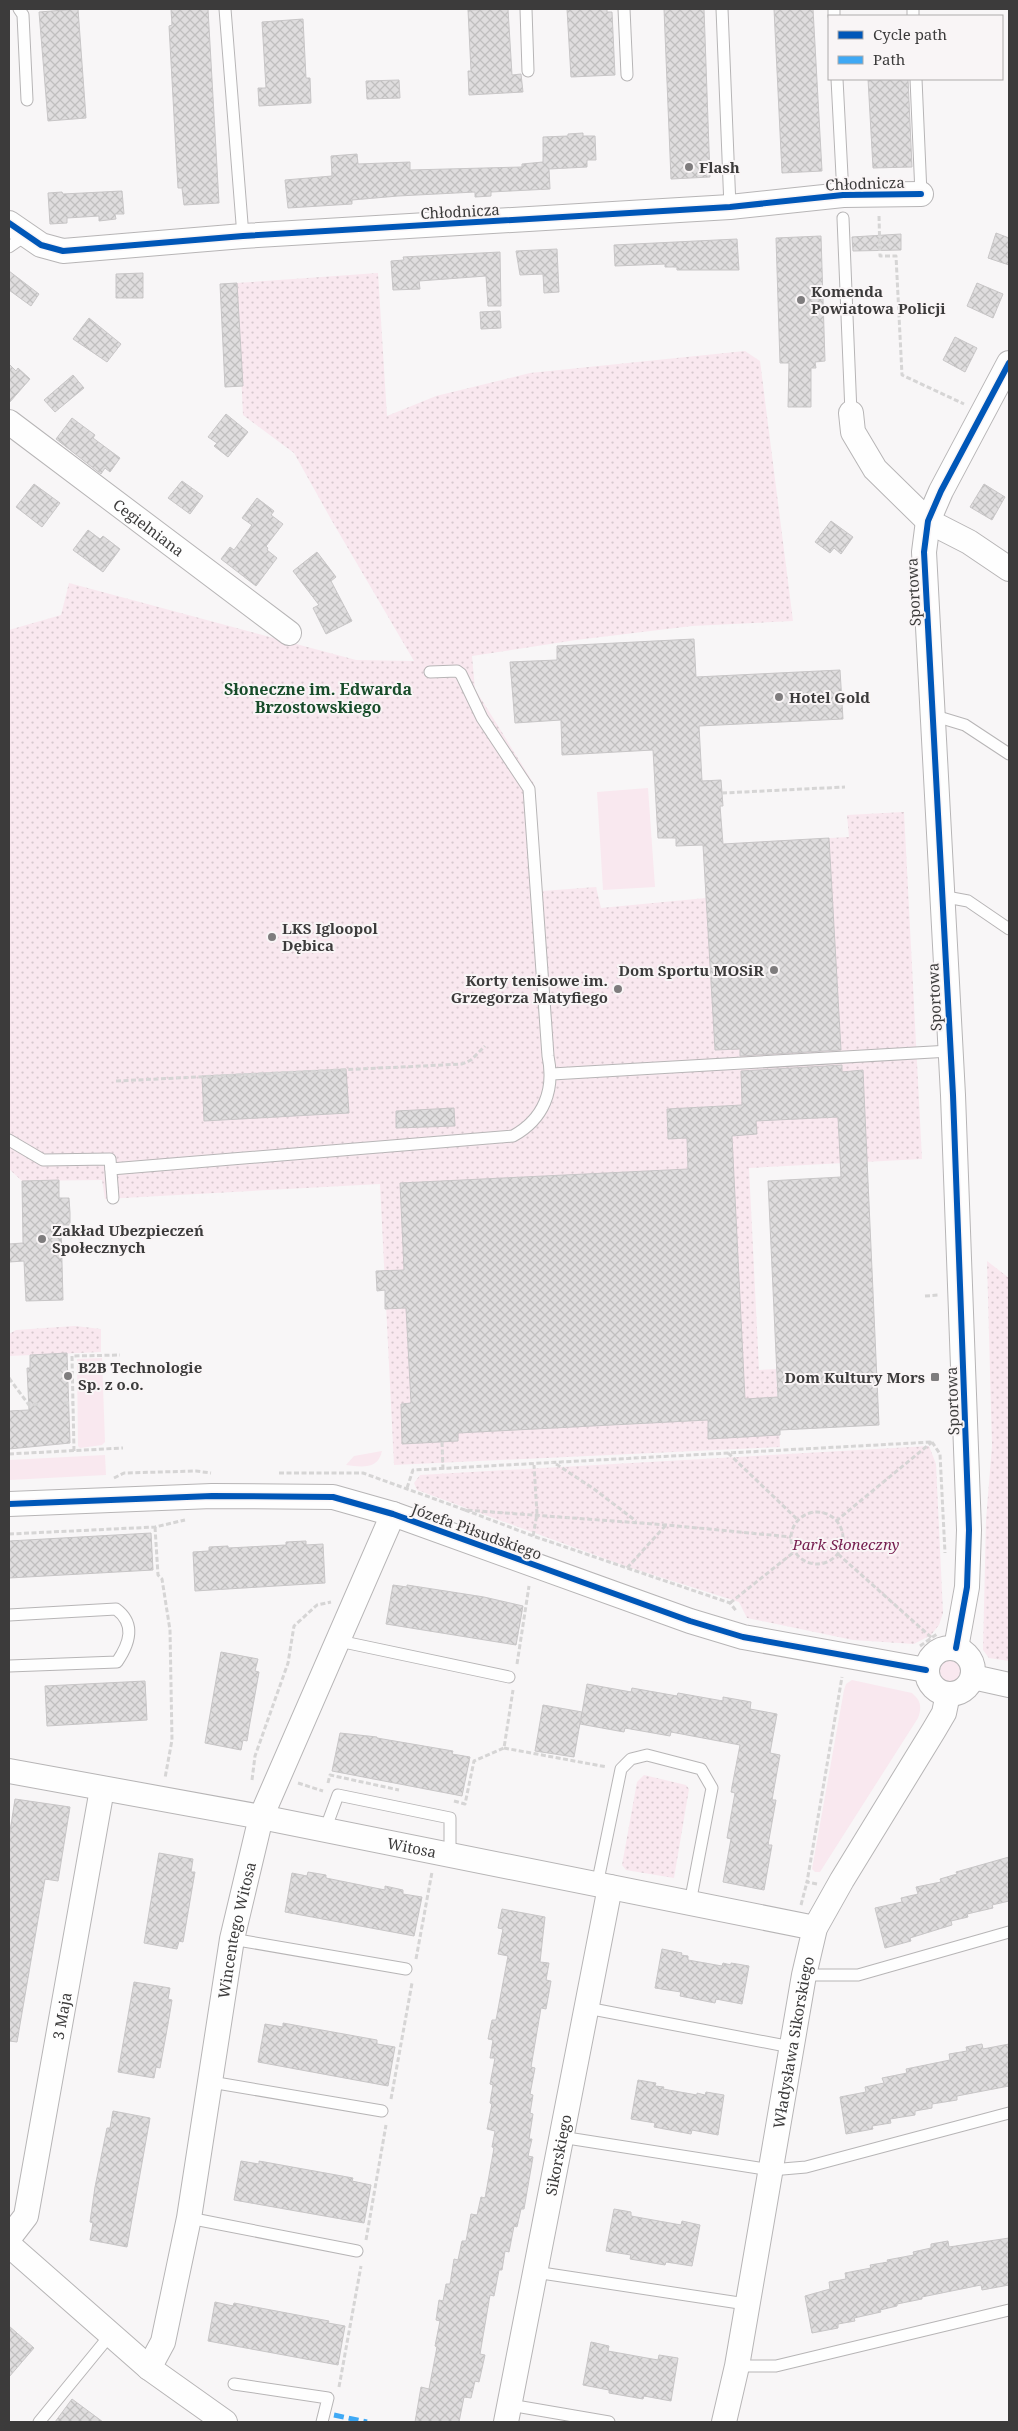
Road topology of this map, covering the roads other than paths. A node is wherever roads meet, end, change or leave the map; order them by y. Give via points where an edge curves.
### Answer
1 (19, 9) edge
2 (225, 9) edge
3 (526, 9) edge
4 (624, 9) edge
5 (722, 9) edge
6 (528, 71) dead end
7 (627, 75) dead end
8 (837, 80) edge
9 (916, 80) edge
10 (27, 100) dead end
11 (921, 194) joint
12 (843, 195) junction
13 (730, 207) junction
14 (844, 218) dead end
15 (14, 236) edge
16 (243, 236) junction
17 (1009, 363) edge
18 (851, 413) joint
19 (9, 422) edge
20 (928, 521) junction
21 (1009, 569) edge
22 (289, 634) dead end
23 (430, 672) dead end
24 (932, 715) junction
25 (1009, 754) edge
26 (941, 896) junction
27 (1009, 929) edge
28 (950, 1051) junction
29 (552, 1074) junction
30 (9, 1140) edge
31 (111, 1169) junction
32 (113, 1198) dead end
33 (9, 1504) edge
34 (393, 1514) junction
35 (9, 1615) edge
36 (339, 1642) junction
37 (956, 1648) junction
38 (9, 1666) edge
39 (926, 1670) junction
40 (972, 1677) junction
41 (513, 1678) road end
42 (1009, 1685) edge
43 (948, 1694) junction
44 (9, 1771) edge
45 (102, 1789) junction
46 (254, 1816) junction
47 (325, 1830) junction
48 (450, 1855) junction
49 (603, 1886) junction
50 (690, 1903) junction
51 (815, 1928) junction
52 (1009, 1932) edge
53 (232, 1939) junction
54 (411, 1972) road end
55 (804, 1975) junction
56 (587, 2008) junction
57 (791, 2047) junction
58 (210, 2082) junction
59 (386, 2108) road end
60 (1009, 2113) edge
61 (561, 2137) junction
62 (770, 2170) junction
63 (189, 2218) junction
64 (9, 2238) edge
65 (9, 2245) edge
66 (361, 2253) road end
67 (535, 2272) junction
68 (746, 2304) junction
69 (1009, 2310) edge
70 (111, 2334) junction
71 (737, 2366) junction
72 (149, 2368) junction
73 (234, 2384) dead end
74 (508, 2413) edge
75 (39, 2422) edge
76 (225, 2422) edge
77 (322, 2422) edge
78 (609, 2422) edge
79 (724, 2422) edge

1 - 10 lane
2 - 16 lane
3 - 6 lane
4 - 7 lane
5 - 13 lane
8 - 12 lane
9 - 11 lane
11 - 12 street, Chłodnicza
12 - 13 street, Chłodnicza
13 - 16 street, Chłodnicza
14 - 18 lane
15 - 16 street, Chłodnicza via 63,251
17 - 20 street, Sportowa
18 - 20 street via 853,432 875,468
19 - 22 street, Cegielniana
20 - 21 street via 969,542
20 - 24 street, Sportowa via 924,552
23 - 29 lane via 457,671 461,674 482,718 529,789 548,1056
24 - 25 lane via 965,725
24 - 26 street, Sportowa
26 - 27 lane via 968,901
26 - 28 street, Sportowa
28 - 29 lane
28 - 37 street, Sportowa via 969,1530 967,1587
29 - 31 lane via 544,1107 530,1124 513,1136
30 - 31 lane via 43,1160 110,1159
31 - 32 lane
33 - 34 street, Józefa Piłsudskiego via 212,1496 333,1497
34 - 36 street, Wincentego Witosa
34 - 39 street, Józefa Piłsudskiego via 698,1624 743,1637
35 - 38 lane via 116,1609 126,1616 130,1626 124,1652 117,1662
36 - 41 lane
36 - 46 street, Wincentego Witosa
37 - 39 street via 936,1652
37 - 40 street via 968,1656
39 - 43 street via 930,1684
40 - 42 street
40 - 43 street via 964,1690
43 - 51 street, Władysława Sikorskiego via 944,1712 934,1730
44 - 45 street, Witosa
45 - 46 street, Witosa
45 - 64 street, 3 Maja via 26,2216
46 - 47 street, Witosa
46 - 53 street, Wincentego Witosa
47 - 48 street, Witosa
47 - 48 lane via 338,1795 450,1818
48 - 49 street, Witosa
49 - 50 street, Witosa
49 - 50 lane via 620,1769 631,1759 648,1755 701,1769 712,1788
49 - 56 street, Sikorskiego
50 - 51 street, Witosa
51 - 55 street, Władysława Sikorskiego
52 - 55 lane via 858,1975
53 - 54 lane
53 - 58 street, Wincentego Witosa
55 - 57 street, Władysława Sikorskiego
56 - 57 lane
56 - 61 street, Sikorskiego
57 - 62 street, Władysława Sikorskiego
58 - 59 lane
58 - 63 street, Wincentego Witosa
60 - 62 lane via 806,2167
61 - 62 lane
61 - 67 street, Sikorskiego
62 - 68 street, Władysława Sikorskiego
63 - 66 lane
63 - 72 street, Wincentego Witosa via 163,2342
65 - 70 street
67 - 68 lane
67 - 74 street, Sikorskiego
68 - 71 street, Władysława Sikorskiego
69 - 71 lane via 776,2366
70 - 72 street
70 - 75 lane
71 - 79 street, Władysława Sikorskiego
72 - 76 street
73 - 77 lane via 328,2398
74 - 78 lane

